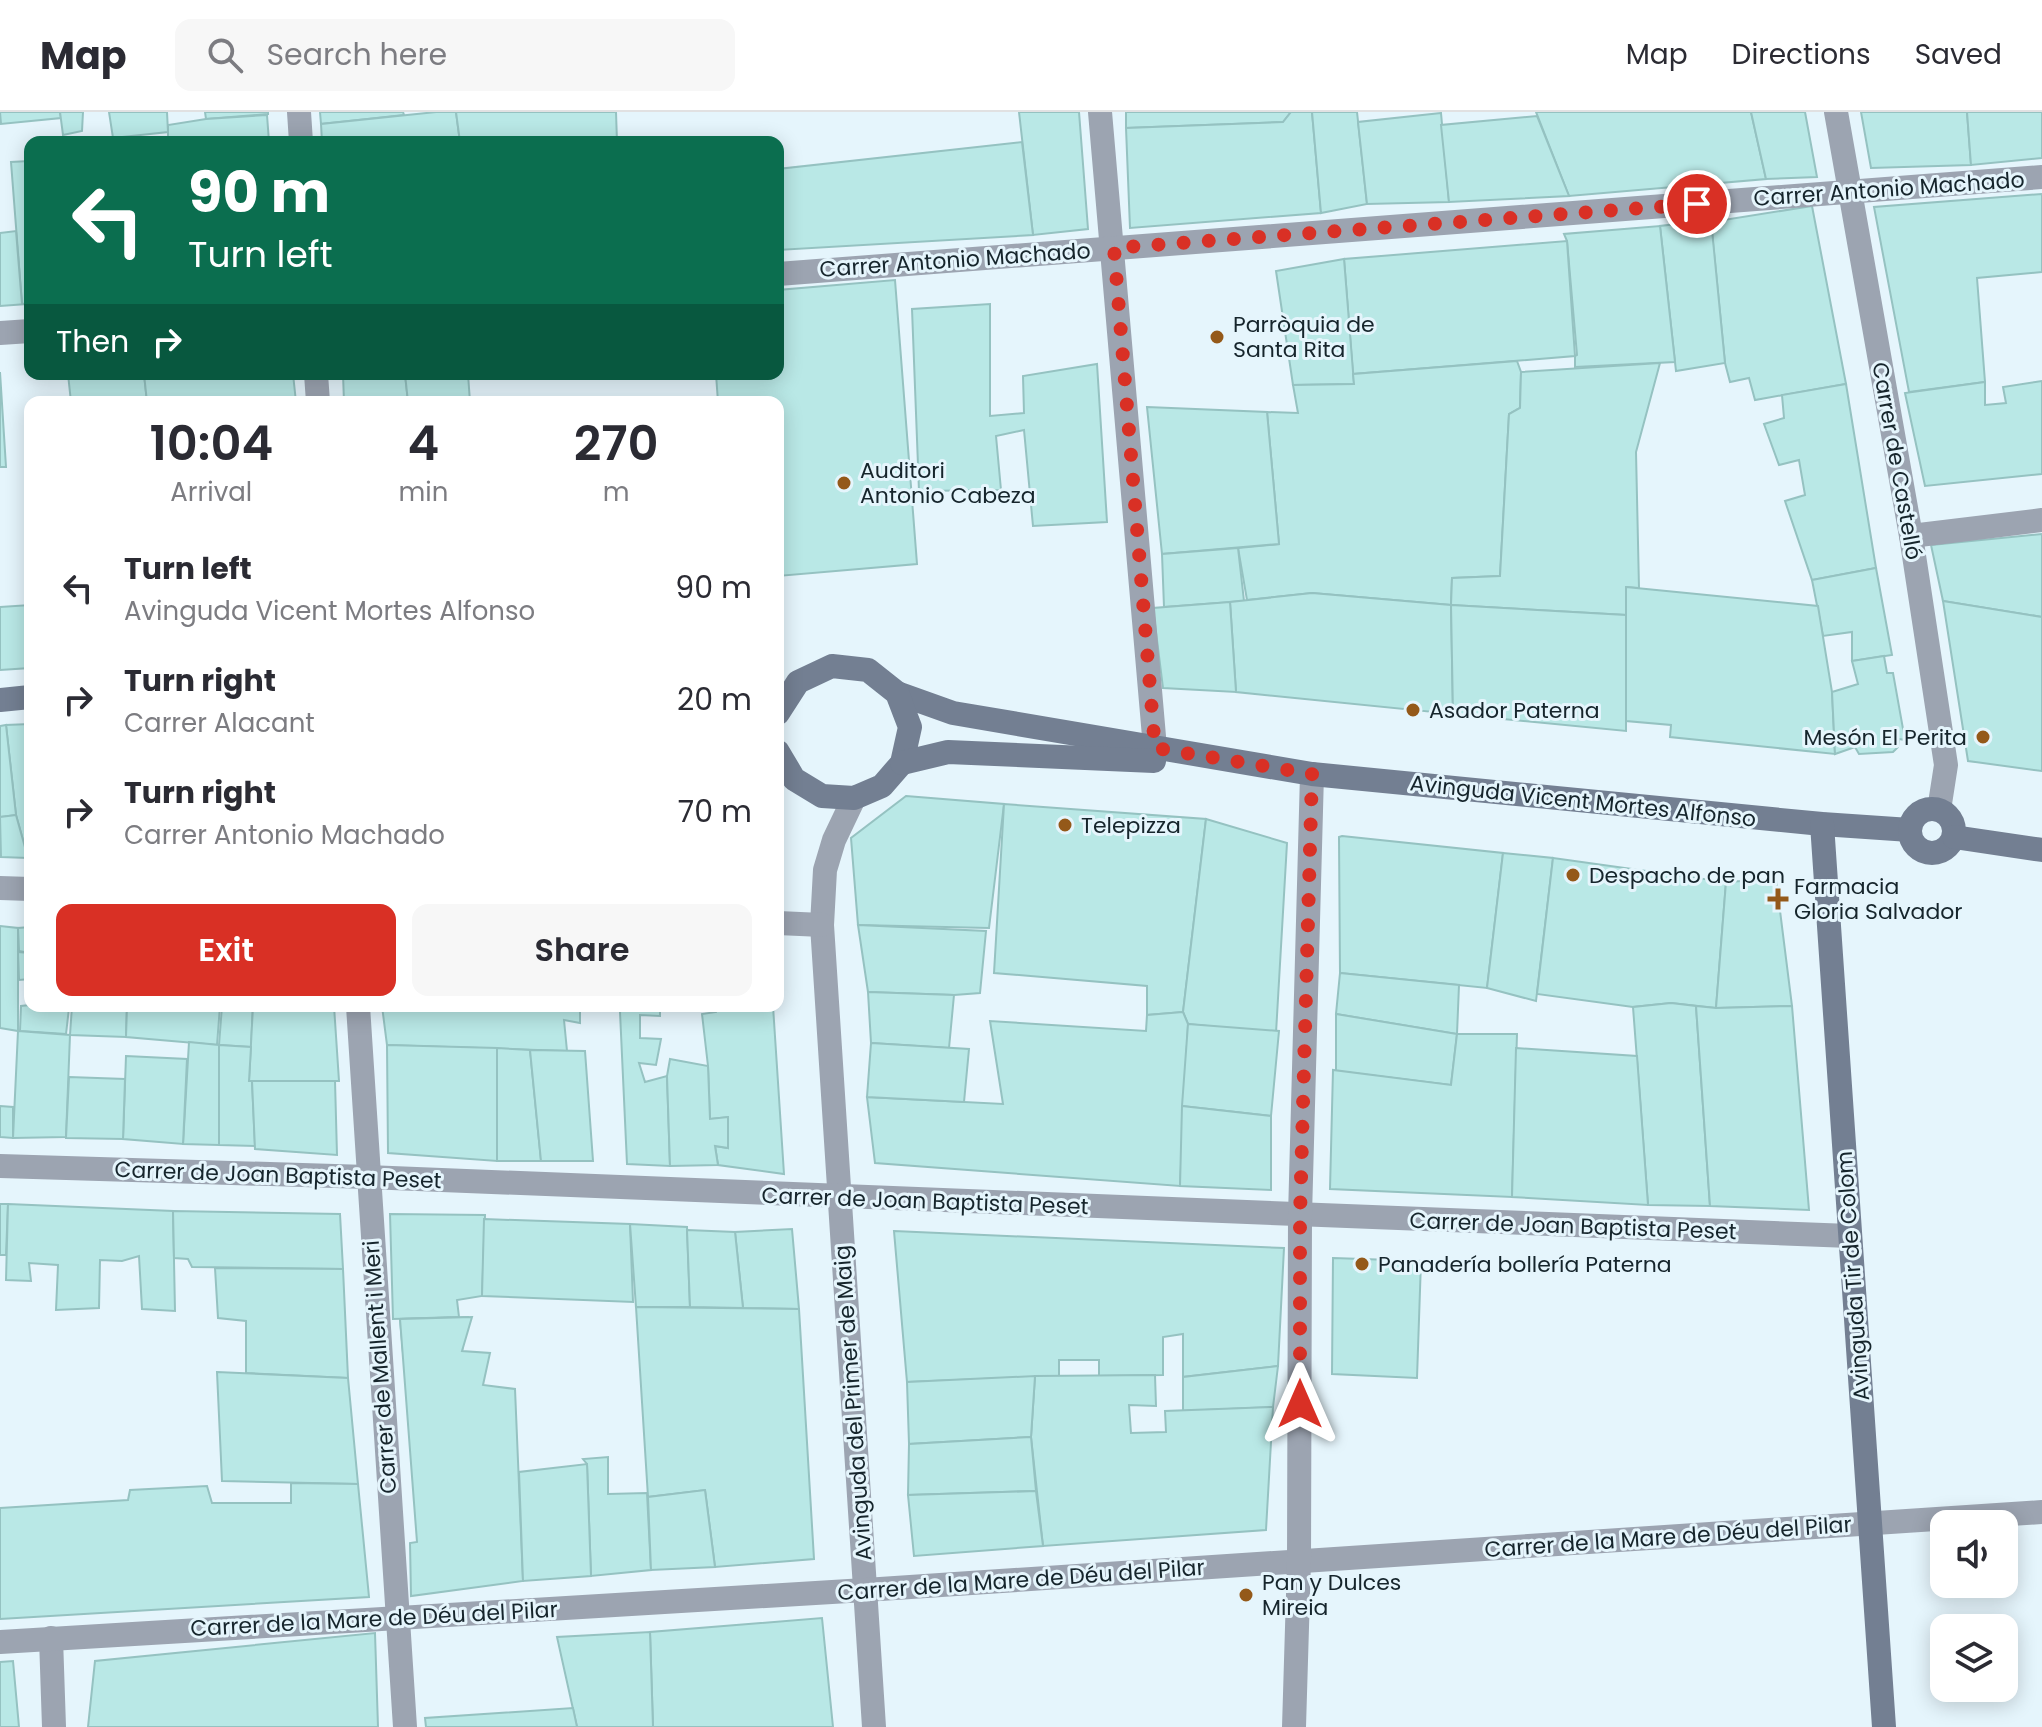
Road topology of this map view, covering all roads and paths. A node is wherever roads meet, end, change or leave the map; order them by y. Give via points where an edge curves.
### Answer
1 (299, 112) edge
2 (1100, 112) edge
3 (1836, 112) edge
4 (301, 136) edge
5 (2042, 177) edge
6 (1850, 192) junction
7 (1114, 248) junction
8 (784, 274) edge
9 (24, 331) edge
10 (0, 333) edge
11 (2042, 520) edge
12 (1911, 536) junction
13 (788, 683) edge
14 (897, 693) junction
15 (24, 698) edge
16 (0, 700) edge
17 (1155, 748) junction
18 (784, 762) edge
19 (902, 763) junction
20 (1257, 766) junction
21 (1312, 774) junction
22 (854, 798) junction
23 (1939, 810) junction
24 (1822, 824) junction
25 (1910, 830) junction
26 (1954, 837) junction
27 (2042, 850) edge
28 (0, 888) edge
29 (24, 889) edge
30 (784, 923) edge
31 (822, 925) junction
32 (358, 1012) edge
33 (0, 1166) edge
34 (367, 1177) junction
35 (840, 1197) junction
36 (1300, 1216) junction
37 (1850, 1236) junction
38 (2042, 1512) edge
39 (1869, 1524) junction
40 (1299, 1561) junction
41 (865, 1590) junction
42 (397, 1617) junction
43 (51, 1638) junction
44 (0, 1642) edge
45 (54, 1727) edge
46 (405, 1727) edge
47 (874, 1727) edge
48 (1294, 1727) edge
49 (1884, 1727) edge

1 - 4 street
2 - 7 street
3 - 6 street, Carrer de Castelló
5 - 6 street, Carrer Antonio Machado
6 - 7 street, Carrer Antonio Machado
6 - 12 street, Carrer de Castelló
7 - 8 street, Carrer Antonio Machado
7 - 17 street
9 - 10 street
11 - 12 street
12 - 23 street, Carrer de Castelló via 1946,765
13 - 14 street, Avinguda Vicent Mortes Alfonso via 832,666 868,670
14 - 17 street, Avinguda Vicent Mortes Alfonso via 953,713
14 - 19 street via 910,727
15 - 16 street
17 - 20 street, Avinguda Vicent Mortes Alfonso
18 - 22 street via 794,779 822,796
19 - 20 street, Avinguda Vicent Mortes Alfonso via 948,752
19 - 22 street via 882,786
20 - 21 street, Avinguda Vicent Mortes Alfonso
21 - 24 street, Avinguda Vicent Mortes Alfonso
21 - 36 street
22 - 31 street, Avinguda del Primer de Maig via 825,870
23 - 25 street via 1920,813
23 - 26 street via 1953,823
24 - 25 street, Avinguda Vicent Mortes Alfonso
24 - 37 street, Avinguda Tir de Colom
25 - 26 street via 1914,844 1925,853 1939,853
26 - 27 street
28 - 29 street
30 - 31 street
31 - 35 street, Avinguda del Primer de Maig
32 - 34 street, Carrer de Mallent i Meri
33 - 34 street, Carrer de Joan Baptista Peset
34 - 35 street, Carrer de Joan Baptista Peset
34 - 42 street, Carrer de Mallent i Meri
35 - 36 street, Carrer de Joan Baptista Peset
35 - 41 street, Avinguda del Primer de Maig
36 - 37 street, Carrer de Joan Baptista Peset
36 - 40 street
37 - 39 street, Avinguda Tir de Colom
38 - 39 street, Carrer de la Mare de Déu del Pilar
39 - 40 street, Carrer de la Mare de Déu del Pilar
39 - 49 street, Avinguda Tir de Colom
40 - 41 street, Carrer de la Mare de Déu del Pilar
40 - 48 street
41 - 42 street, Carrer de la Mare de Déu del Pilar
41 - 47 street, Avinguda del Primer de Maig
42 - 43 street, Carrer de la Mare de Déu del Pilar
42 - 46 street, Carrer de Mallent i Meri
43 - 44 street, Carrer de la Mare de Déu del Pilar
43 - 45 street

